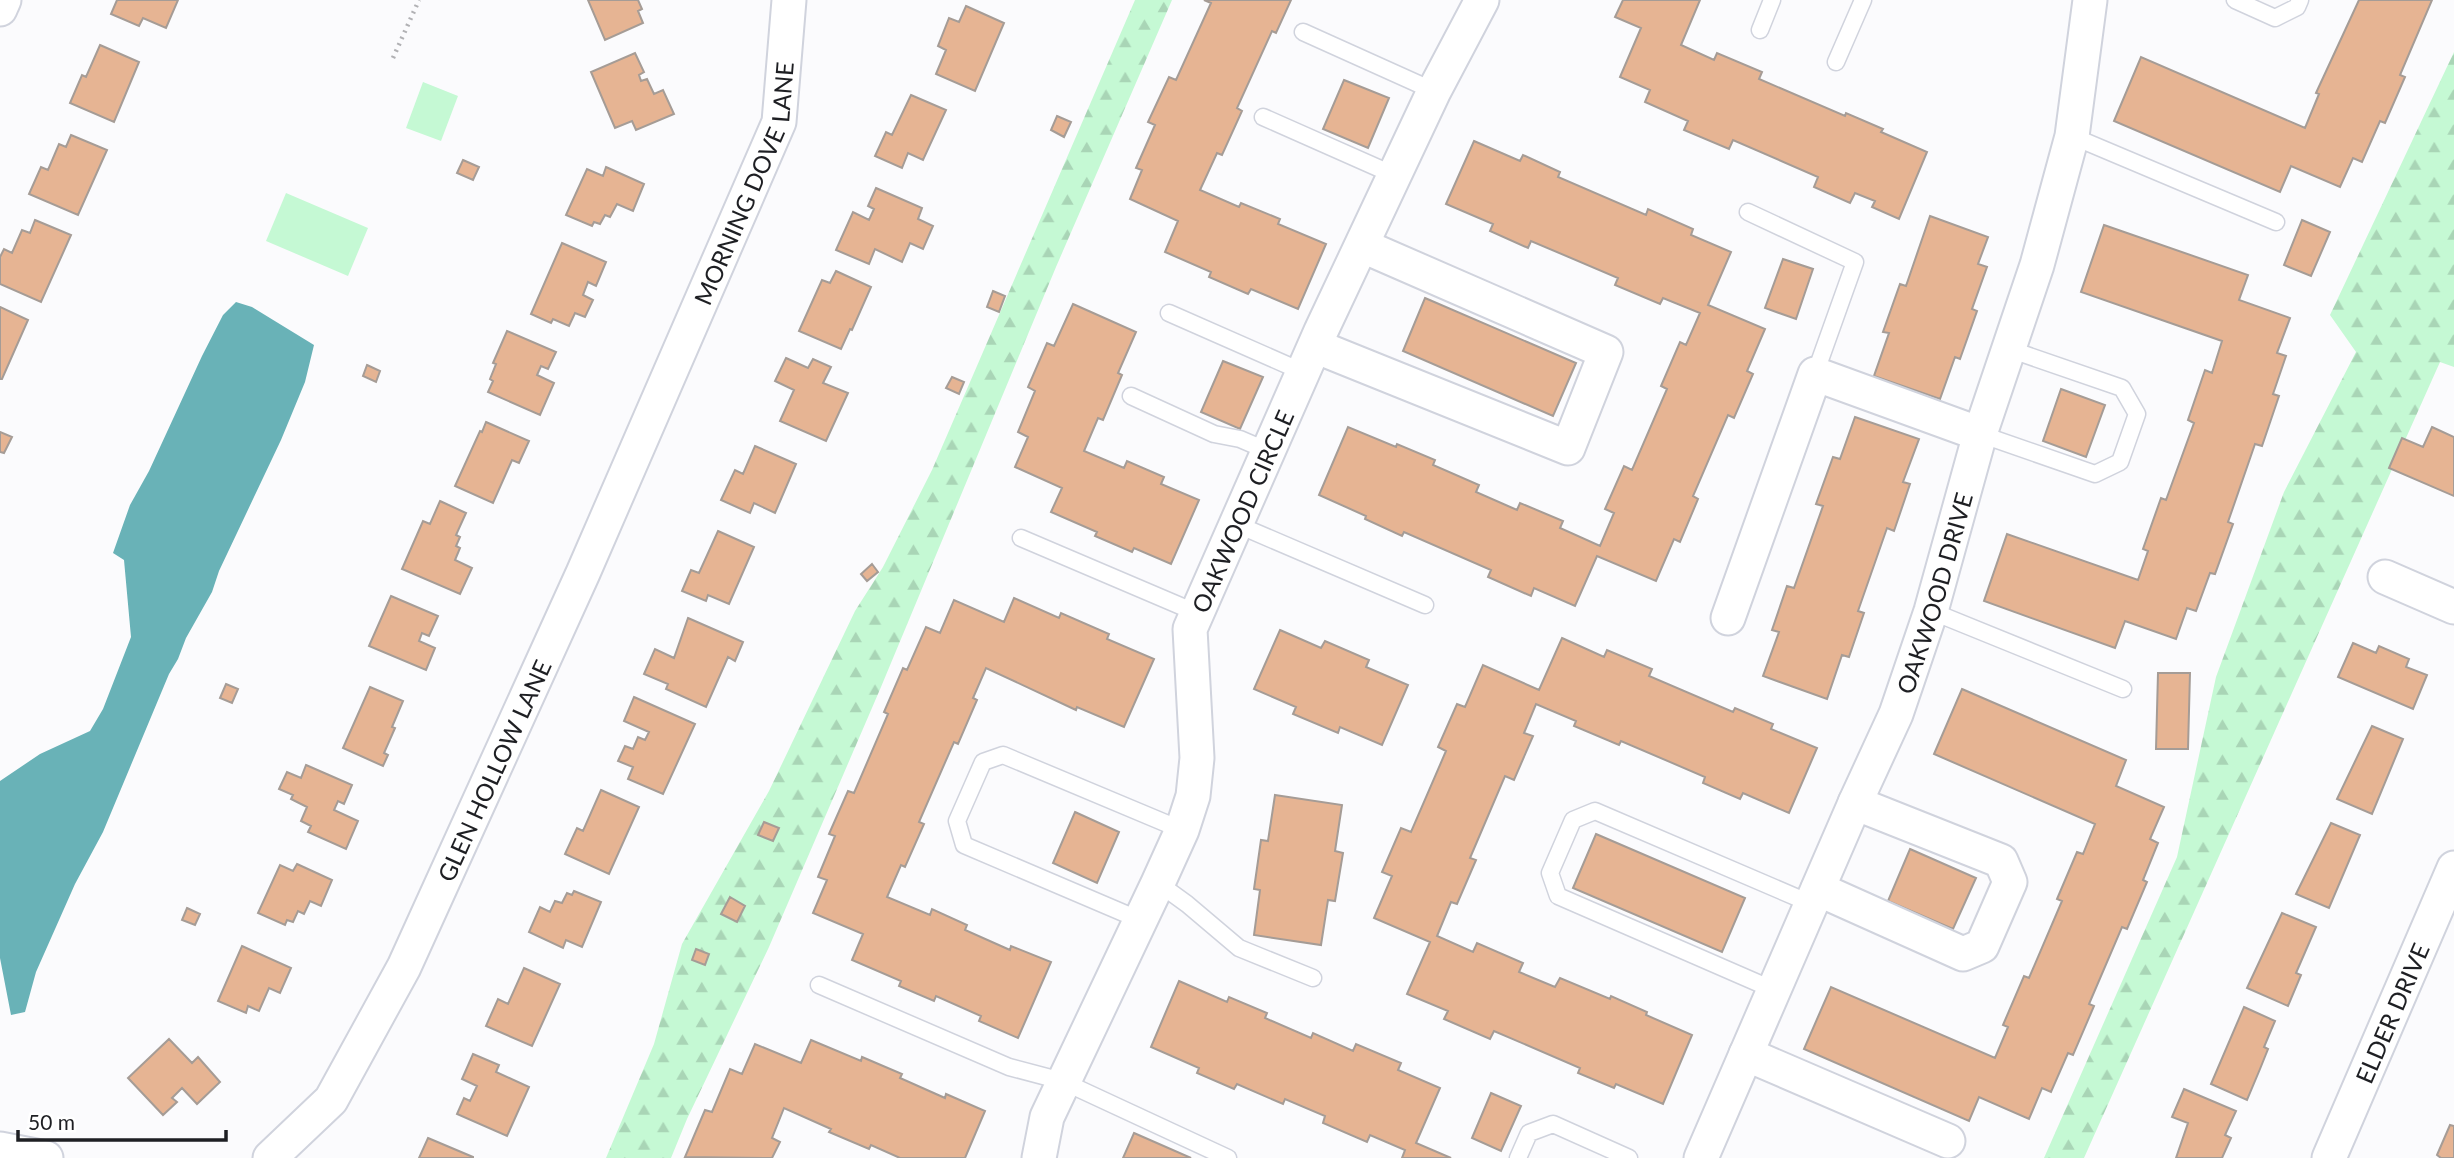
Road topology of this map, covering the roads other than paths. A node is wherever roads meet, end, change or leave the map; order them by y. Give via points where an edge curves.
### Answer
1 (4, 0) edge
2 (789, 0) edge
3 (1482, 0) edge
4 (1772, 0) edge
5 (1863, 0) edge
6 (2090, 0) edge
7 (2235, 0) edge
8 (2300, 0) edge
9 (0, 9) edge
10 (1760, 30) dead end
11 (1303, 32) dead end
12 (1836, 62) dead end
13 (1434, 91) junction
14 (1263, 117) dead end
15 (2072, 136) junction
16 (1394, 175) junction
17 (1748, 212) dead end
18 (2276, 222) dead end
19 (1363, 246) junction
20 (1169, 313) dead end
21 (2009, 349) junction
22 (677, 358) joint
23 (1309, 359) junction
24 (1815, 374) junction
25 (1131, 396) dead end
26 (1980, 434) junction
27 (1268, 451) junction
28 (1236, 524) junction
29 (1021, 538) dead end
30 (2385, 577) dead end
31 (1425, 605) dead end
32 (2454, 607) edge
33 (1931, 611) junction
34 (1198, 613) junction
35 (1728, 618) dead end
36 (2123, 689) dead end
37 (1855, 803) junction
38 (1182, 830) junction
39 (2454, 868) edge
40 (1158, 883) junction
41 (1815, 896) junction
42 (1140, 920) junction
43 (1313, 978) dead end
44 (819, 985) dead end
45 (1773, 990) junction
46 (1746, 1054) junction
47 (1062, 1081) junction
48 (1948, 1141) dead end
49 (0, 1149) edge
50 (46, 1158) edge
51 (270, 1158) edge
52 (1039, 1158) edge
53 (1228, 1158) edge
54 (1518, 1158) edge
55 (1629, 1158) edge
56 (1702, 1158) edge
57 (2329, 1158) edge

1 - 9 street
2 - 22 street, MORNING DOVE LANE via 779,122
3 - 13 street, OAKWOOD CIRCLE
4 - 10 lane
5 - 12 lane
6 - 15 street, OAKWOOD DRIVE
7 - 8 lane via 2275,18 2297,7
11 - 13 lane
13 - 16 street, OAKWOOD CIRCLE
14 - 16 lane
15 - 18 lane
15 - 21 street, OAKWOOD DRIVE
16 - 19 street, OAKWOOD CIRCLE
17 - 24 lane via 1855,262
19 - 23 street, OAKWOOD CIRCLE
19 - 23 street via 1606,352 1568,448
20 - 23 lane
21 - 26 street, OAKWOOD DRIVE
21 - 26 lane via 2122,388 2137,414 2120,462 2095,474
22 - 51 street, GLEN HOLLOW LANE via 404,967 331,1100
23 - 27 street, OAKWOOD CIRCLE
24 - 26 street
24 - 35 street
25 - 27 lane via 1214,434
26 - 33 street, OAKWOOD DRIVE
27 - 28 street, OAKWOOD CIRCLE
28 - 31 lane
28 - 34 street, OAKWOOD CIRCLE
29 - 34 lane
30 - 32 street
33 - 36 lane
33 - 37 street, OAKWOOD DRIVE via 1896,714
34 - 38 street, OAKWOOD CIRCLE via 1190,629 1197,758 1193,796
37 - 41 street, OAKWOOD DRIVE
37 - 41 street via 2001,862 2010,882 1982,946 1963,954
38 - 40 street, OAKWOOD CIRCLE
38 - 42 lane via 1003,755 983,762 957,821 964,845
39 - 57 street, ELDER DRIVE
40 - 42 street, OAKWOOD CIRCLE
40 - 43 lane via 1238,948
41 - 45 street, OAKWOOD DRIVE
41 - 45 lane via 1595,811 1573,820 1550,873 1558,895
42 - 47 street, OAKWOOD CIRCLE
44 - 47 lane via 1009,1067
45 - 46 street, OAKWOOD DRIVE
46 - 48 street
46 - 56 street, OAKWOOD DRIVE
47 - 52 street, OAKWOOD CIRCLE via 1047,1117
47 - 53 lane
49 - 50 street
54 - 55 lane via 1529,1133 1553,1124

